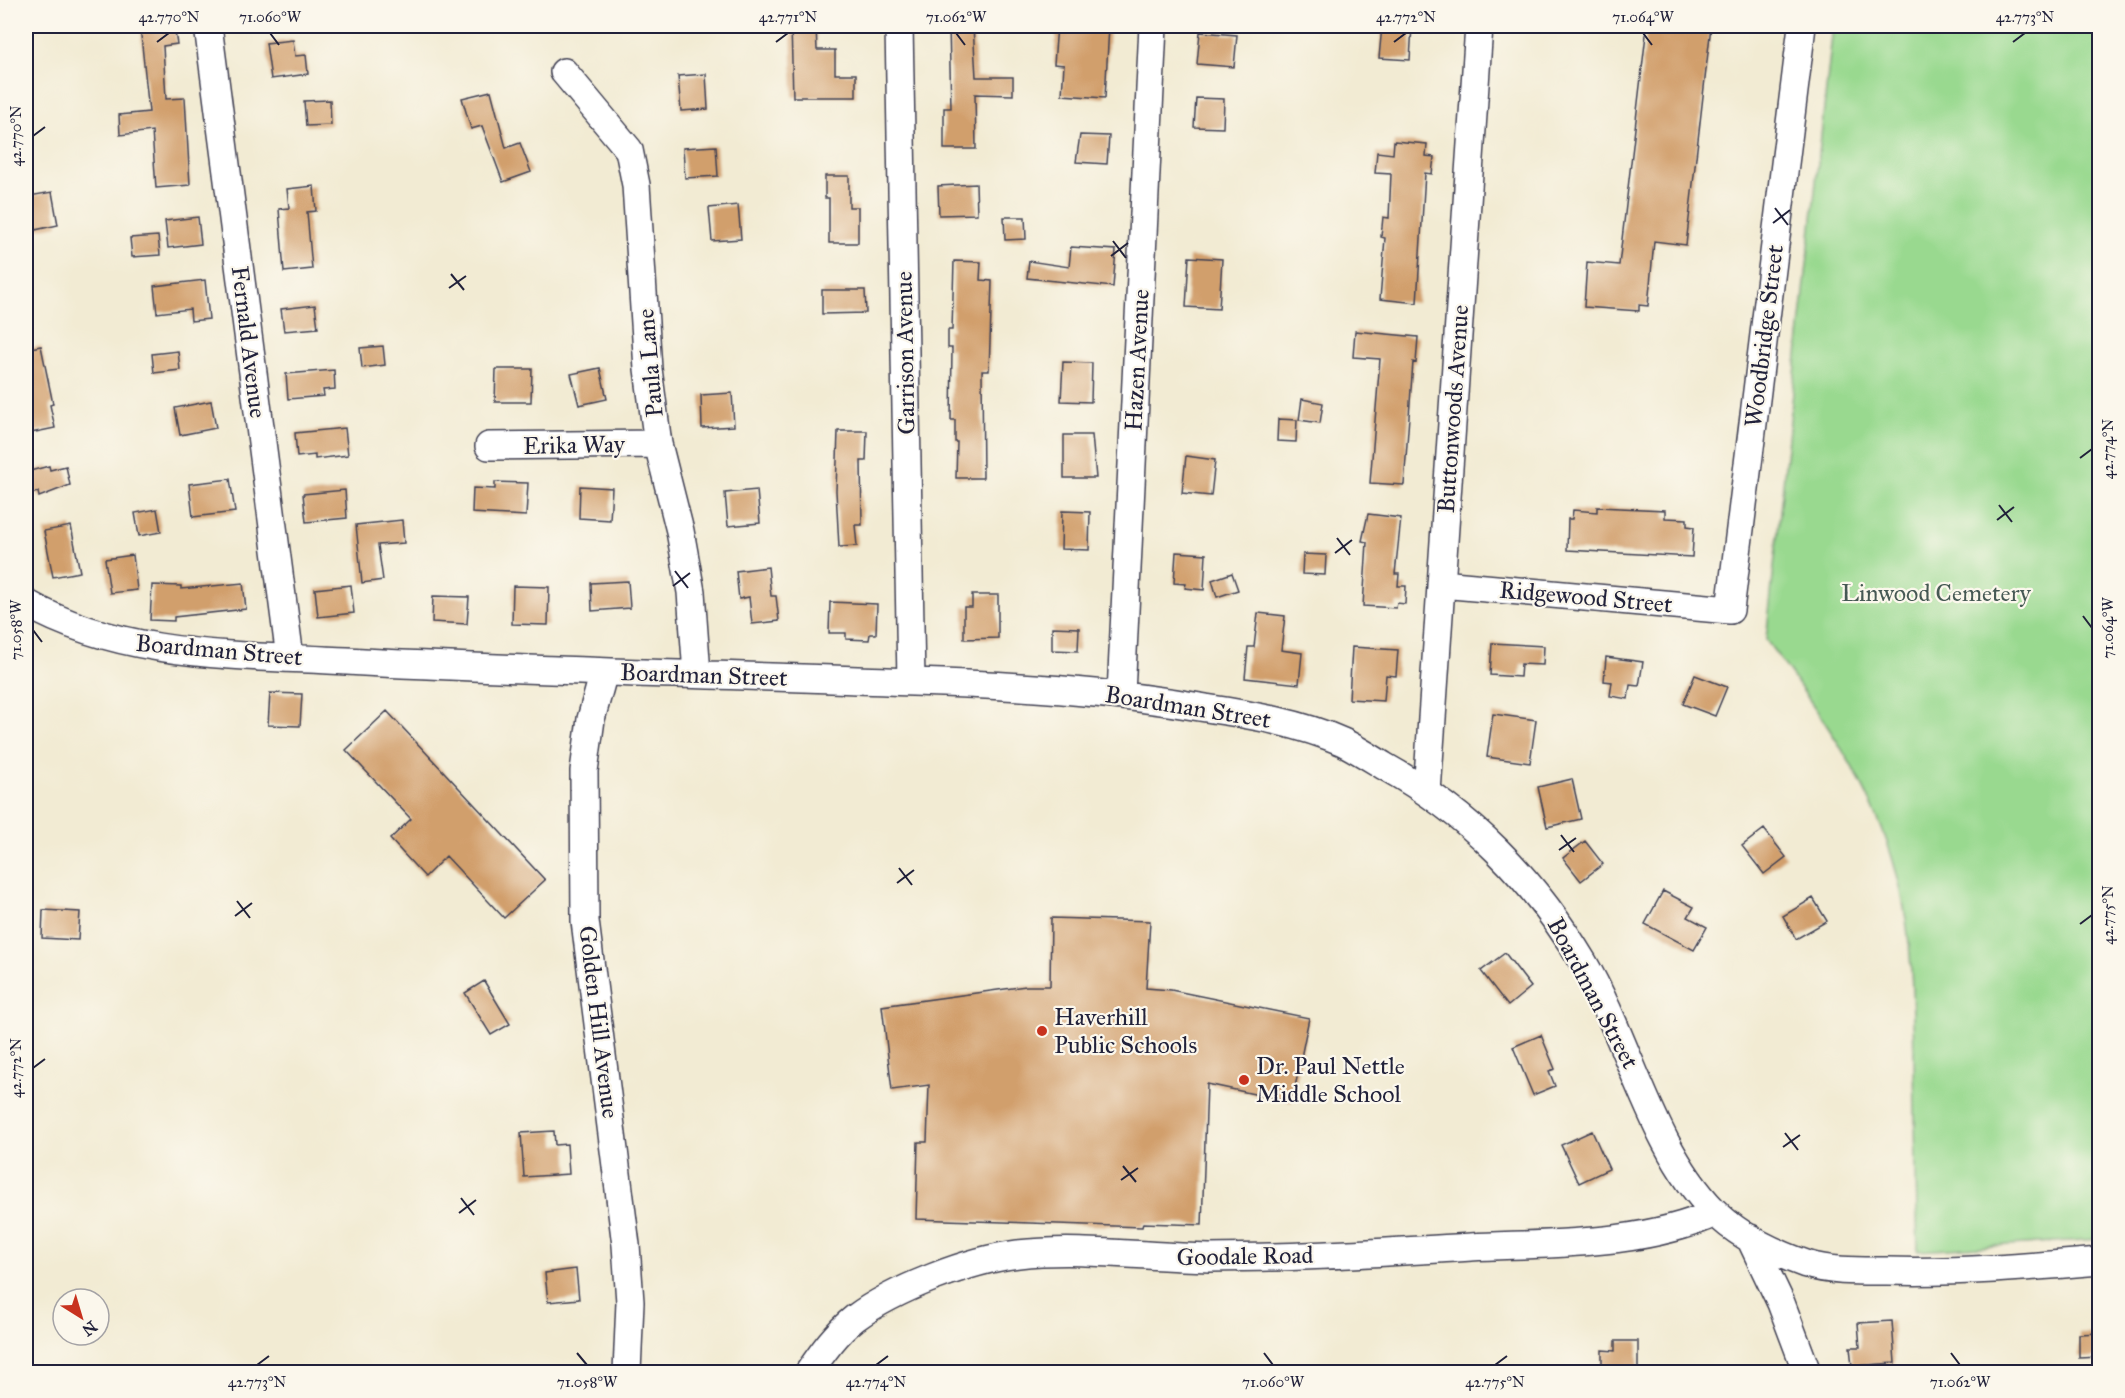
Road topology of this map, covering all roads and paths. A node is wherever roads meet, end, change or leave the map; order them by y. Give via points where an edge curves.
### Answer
1 (208, 26) edge
2 (899, 26) edge
3 (1153, 26) edge
4 (1479, 26) edge
5 (1802, 26) edge
6 (564, 72) dead end
7 (658, 444) junction
8 (489, 446) dead end
9 (1441, 584) junction
10 (26, 603) edge
11 (1730, 610) joint
12 (290, 658) junction
13 (604, 672) junction
14 (697, 674) junction
15 (911, 681) junction
16 (1121, 694) junction
17 (1427, 792) junction
18 (1715, 1213) junction
19 (1750, 1238) junction
20 (2100, 1262) edge
21 (627, 1372) edge
22 (809, 1372) edge
23 (1807, 1372) edge

1 - 12 street, Fernald Avenue
2 - 15 street, Garrison Avenue
3 - 16 street, Hazen Avenue
4 - 9 street, Buttonwoods Avenue
5 - 11 street, Woodbridge Street
6 - 7 street, Paula Lane via 629,150 636,184 648,369
7 - 8 street, Erika Way
7 - 14 street, Paula Lane via 691,592
9 - 11 street, Ridgewood Street
9 - 17 street, Buttonwoods Avenue
10 - 12 street, Boardman Street via 67,624 121,641
12 - 13 street, Boardman Street
13 - 14 street, Boardman Street
13 - 21 street, Golden Hill Avenue via 591,719 584,771 585,921 626,1245 630,1302
14 - 15 street, Boardman Street
15 - 16 street, Boardman Street
16 - 17 street, Boardman Street via 1267,718 1343,742
17 - 18 street, Boardman Street via 1484,837 1544,901 1585,966 1672,1156
18 - 19 street, Boardman Street
18 - 22 street, Goodale Road via 1688,1225 1643,1236 1497,1246 1296,1257 1017,1254 964,1267 904,1290 855,1318 827,1346
19 - 20 street, Boardman Street via 1808,1265 1843,1271 1913,1272
19 - 23 street via 1781,1303

